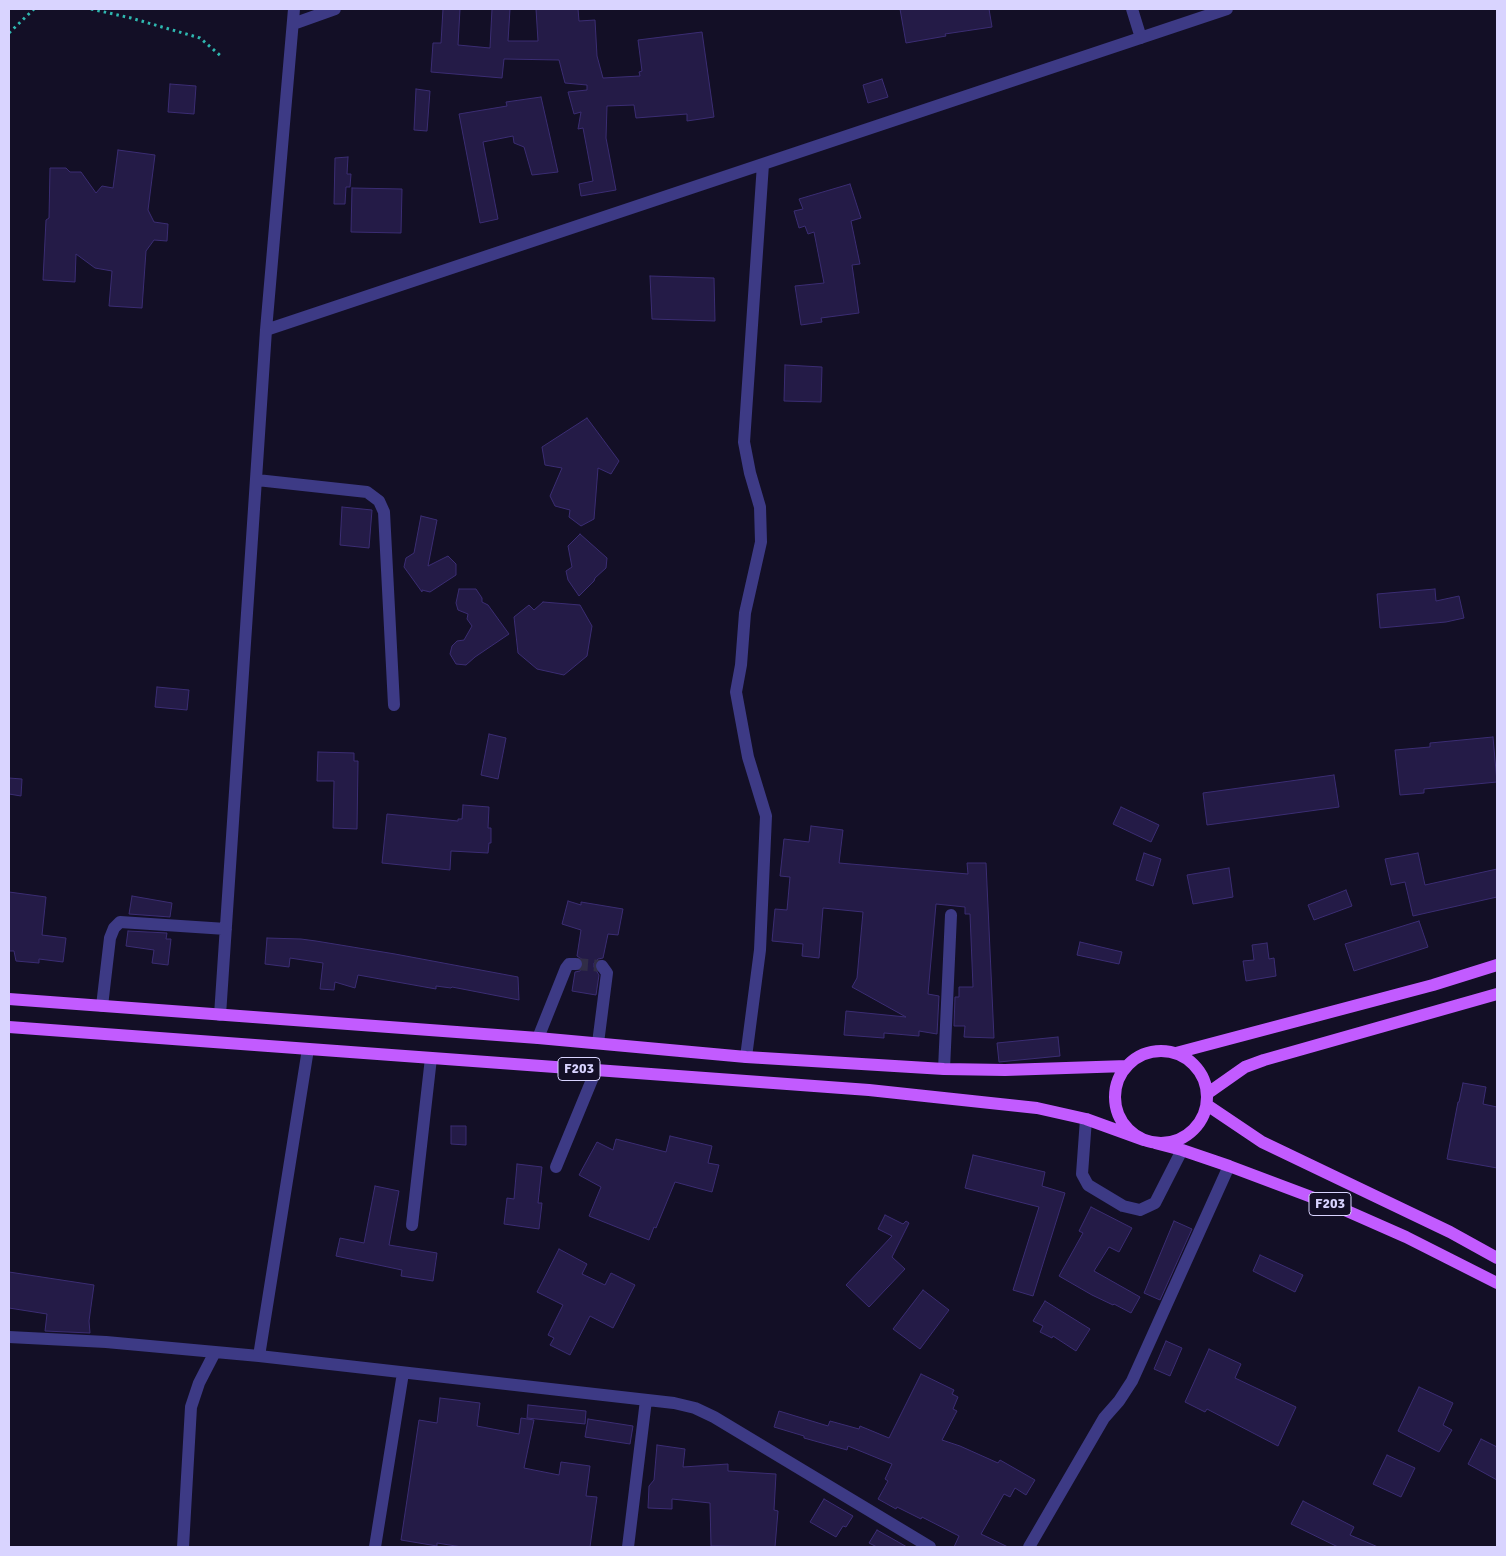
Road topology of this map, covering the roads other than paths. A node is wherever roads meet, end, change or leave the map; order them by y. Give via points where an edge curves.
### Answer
1 (294, 9) edge
2 (335, 9) edge
3 (1132, 9) edge
4 (1227, 9) edge
5 (292, 24) junction
6 (1141, 38) junction
7 (763, 164) junction
8 (266, 330) junction
9 (257, 480) junction
10 (394, 705) dead end
11 (951, 915) dead end
12 (226, 929) junction
13 (576, 964) dead end
14 (1497, 965) edge
15 (602, 966) dead end
16 (1497, 994) edge
17 (9, 999) edge
18 (102, 1006) junction
19 (220, 1015) junction
20 (9, 1028) edge
21 (538, 1038) junction
22 (598, 1042) junction
23 (308, 1049) junction
24 (1176, 1053) junction
25 (746, 1057) junction
26 (431, 1058) junction
27 (1127, 1066) junction
28 (944, 1069) junction
29 (596, 1070) junction
30 (1207, 1099) junction
31 (1086, 1119) junction
32 (1150, 1142) junction
33 (1182, 1150) junction
34 (1229, 1166) junction
35 (556, 1167) dead end
36 (412, 1225) dead end
37 (1497, 1258) edge
38 (1497, 1283) edge
39 (9, 1337) edge
40 (215, 1352) junction
41 (259, 1356) junction
42 (403, 1373) junction
43 (646, 1400) junction
44 (183, 1547) edge
45 (374, 1547) edge
46 (628, 1547) edge
47 (929, 1547) edge
48 (1028, 1547) edge

1 - 5 street
2 - 5 street
3 - 6 street
4 - 6 street
5 - 8 street
6 - 7 street
7 - 8 street
7 - 25 street via 744,442 760,507 761,542 745,613 736,692 748,757 766,816 760,950
8 - 9 street
9 - 10 street via 367,492 380,501 384,512
9 - 12 street
11 - 28 street
12 - 18 street via 120,922 110,938
12 - 19 street
13 - 21 street via 569,964 566,968
14 - 24 main road via 1434,986
15 - 22 street via 607,973
16 - 30 main road via 1264,1060 1245,1067
17 - 18 main road, F203
18 - 19 main road, F203
19 - 21 main road, F203
20 - 23 main road, F203
21 - 22 main road, F203
22 - 25 main road, F203
23 - 26 main road, F203
23 - 41 street
24 - 27 main road via 1158,1051 1141,1055
24 - 30 main road via 1194,1064 1203,1078
25 - 28 main road, F203
26 - 29 main road, F203
26 - 36 street
27 - 28 main road, F203
27 - 32 main road via 1118,1078 1116,1108 1131,1132
29 - 31 main road, F203 via 869,1090 1037,1108
29 - 35 street
30 - 32 main road via 1204,1116 1189,1135 1167,1143
30 - 37 main road, F203 via 1262,1142 1450,1232
31 - 32 main road, F203
31 - 33 street via 1082,1174 1088,1185 1123,1206 1140,1210 1155,1203
32 - 33 main road, F203
33 - 34 main road, F203
34 - 38 main road, F203 via 1338,1207
34 - 48 street via 1132,1380 1104,1418
39 - 40 street
40 - 41 street
40 - 44 street via 191,1408
41 - 42 street
42 - 43 street
42 - 45 street
43 - 46 street
43 - 47 street via 695,1408 714,1417

